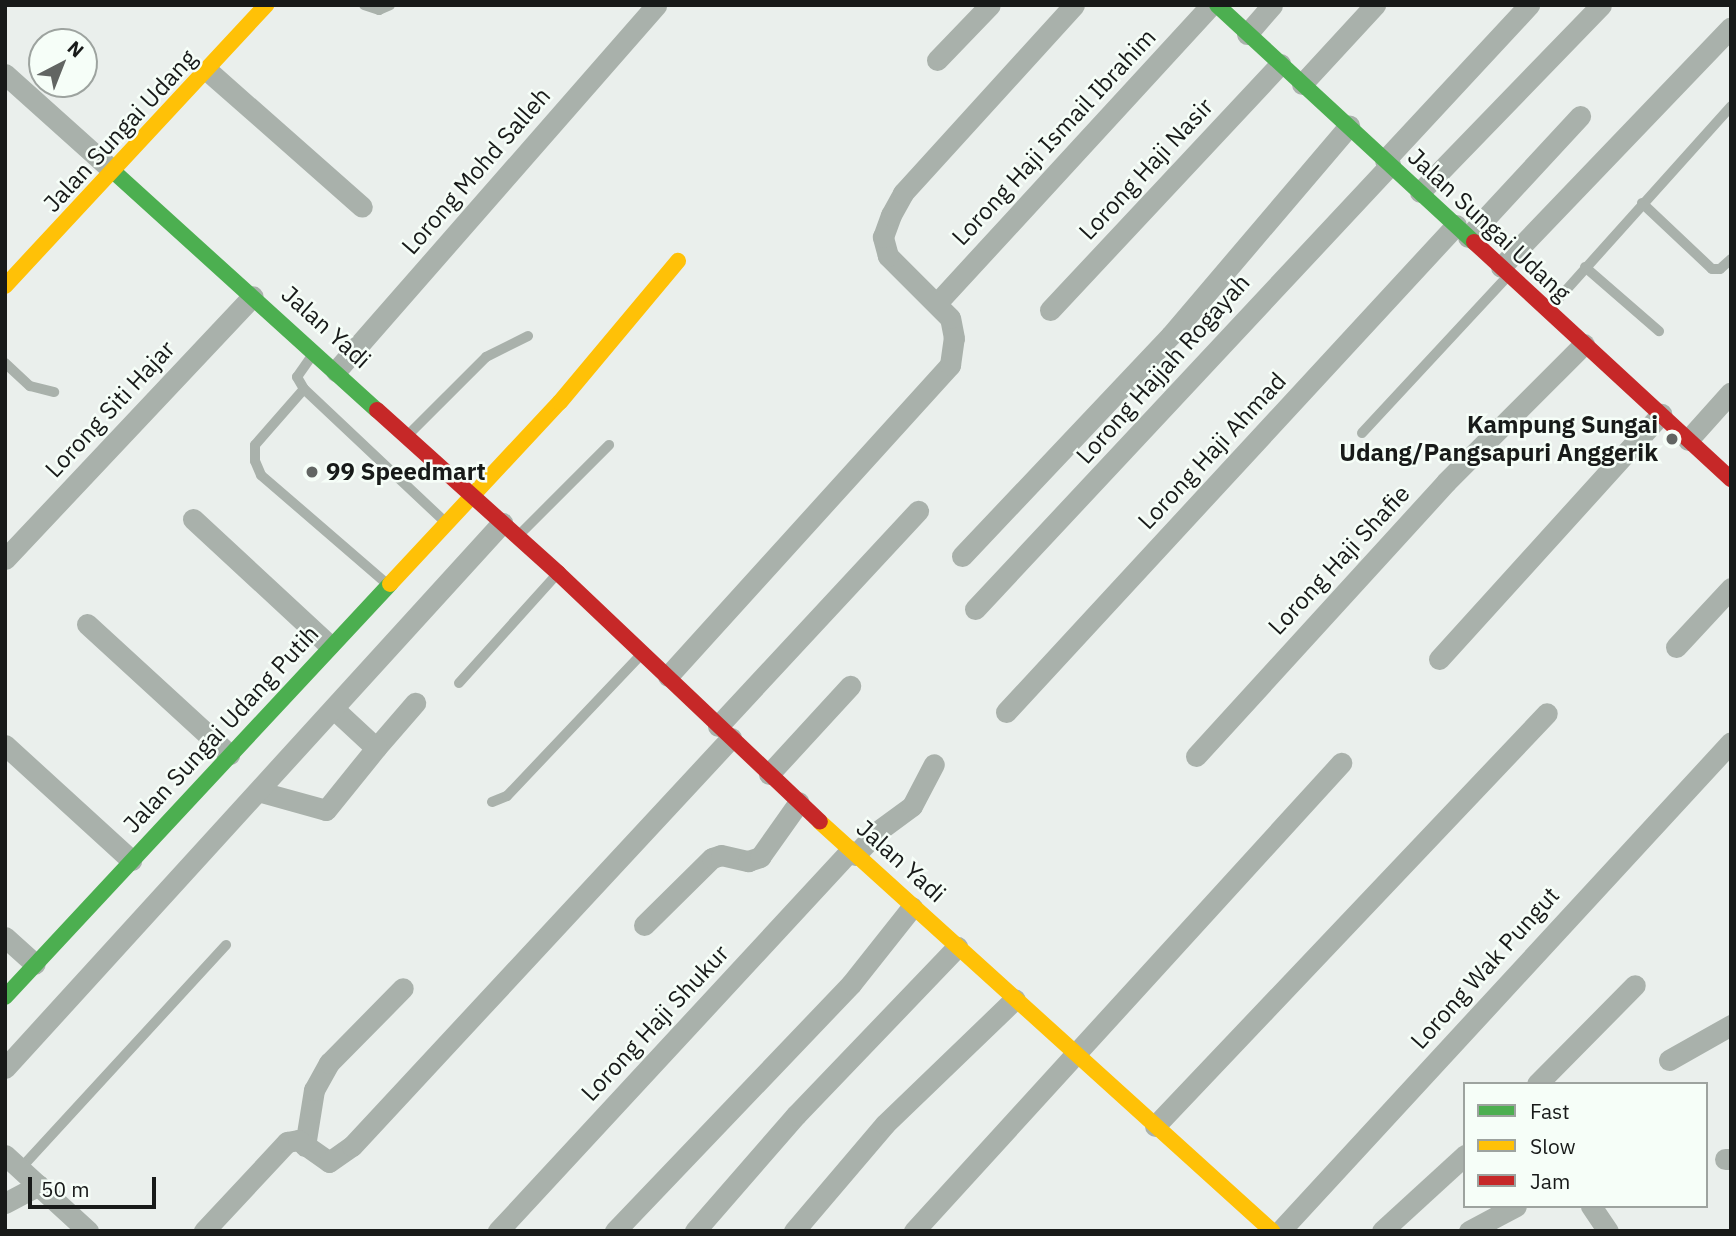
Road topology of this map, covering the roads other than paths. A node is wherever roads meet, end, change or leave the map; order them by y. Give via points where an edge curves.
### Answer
1 (266, 5) edge
2 (364, 5) edge
3 (390, 5) edge
4 (656, 5) edge
5 (990, 5) edge
6 (1074, 5) edge
7 (1211, 5) edge
8 (1217, 5) edge
9 (1272, 5) edge
10 (1375, 5) edge
11 (1529, 5) edge
12 (1601, 5) edge
13 (1731, 27) edge
14 (1247, 34) junction
15 (937, 60) dead end
16 (1280, 64) junction
17 (208, 71) junction
18 (5, 74) edge
19 (1302, 84) junction
20 (1731, 106) edge
21 (1580, 116) dead end
22 (1349, 126) junction
23 (1388, 163) junction
24 (113, 171) junction
25 (1420, 192) junction
26 (1642, 203) junction
27 (362, 207) dead end
28 (1462, 231) junction
29 (1731, 258) edge
30 (678, 261) dead end
31 (1586, 267) junction
32 (1505, 271) junction
33 (5, 286) edge
34 (253, 296) junction
35 (937, 303) junction
36 (1050, 310) dead end
37 (1548, 310) junction
38 (1659, 331) dead end
39 (528, 336) dead end
40 (1584, 344) junction
41 (314, 352) junction
42 (5, 363) edge
43 (336, 371) junction
44 (304, 389) junction
45 (54, 392) dead end
46 (1731, 392) edge
47 (1661, 414) junction
48 (1362, 433) dead end
49 (407, 436) junction
50 (1688, 440) junction
51 (609, 445) dead end
52 (1731, 479) edge
53 (470, 493) junction
54 (918, 512) dead end
55 (193, 519) dead end
56 (444, 521) junction
57 (510, 530) junction
58 (962, 556) dead end
59 (5, 559) edge
60 (558, 573) junction
61 (386, 583) junction
62 (1731, 588) edge
63 (975, 609) dead end
64 (87, 624) dead end
65 (330, 645) junction
66 (1676, 647) dead end
67 (643, 653) junction
68 (1439, 659) dead end
69 (668, 676) junction
70 (459, 684) dead end
71 (850, 686) dead end
72 (415, 703) dead end
73 (334, 709) junction
74 (1006, 712) dead end
75 (1547, 713) dead end
76 (724, 732) junction
77 (1731, 742) edge
78 (5, 745) edge
79 (376, 748) junction
80 (229, 754) junction
81 (1196, 756) dead end
82 (1341, 763) dead end
83 (934, 764) dead end
84 (769, 774) junction
85 (261, 792) junction
86 (492, 802) dead end
87 (799, 802) junction
88 (852, 853) junction
89 (131, 860) junction
90 (912, 906) junction
91 (644, 925) dead end
92 (5, 937) edge
93 (226, 945) dead end
94 (957, 947) junction
95 (35, 964) junction
96 (1634, 985) dead end
97 (403, 988) dead end
98 (5, 997) edge
99 (1015, 999) junction
100 (1731, 1025) edge
101 (1077, 1055) junction
102 (1669, 1060) dead end
103 (5, 1068) edge
104 (1539, 1082) edge
105 (1155, 1126) junction
106 (305, 1146) junction
107 (1463, 1157) edge
108 (13, 1161) edge
109 (40, 1185) junction
110 (5, 1203) edge
111 (1512, 1208) edge
112 (1592, 1208) edge
113 (88, 1231) edge
114 (204, 1231) edge
115 (498, 1231) edge
116 (615, 1231) edge
117 (695, 1231) edge
118 (794, 1231) edge
119 (914, 1231) edge
120 (1272, 1231) edge
121 (1280, 1231) edge
122 (1382, 1231) edge
123 (1469, 1231) edge
124 (1608, 1231) edge

1 - 17 street, Jalan Sungai Udang
2 - 3 lane via 379,10
4 - 43 street, Lorong Mohd Salleh
5 - 15 street
6 - 35 street via 903,193 891,215 883,237 888,256
7 - 35 street, Lorong Haji Ismail Ibrahim
8 - 14 street, Jalan Sungai Udang
9 - 14 street
10 - 19 street
11 - 23 street, Lorong Hajjah Rogayah
12 - 25 street
13 - 32 street
14 - 16 street, Jalan Sungai Udang
16 - 19 street, Jalan Sungai Udang
16 - 36 street, Lorong Haji Nasir
17 - 24 street, Jalan Sungai Udang
17 - 27 street
18 - 24 street
19 - 22 street, Jalan Sungai Udang
20 - 26 lane
21 - 28 street, Lorong Haji Ahmad
22 - 23 street, Jalan Sungai Udang
22 - 58 street via 1171,335
23 - 25 street, Jalan Sungai Udang
23 - 63 street, Lorong Hajjah Rogayah
24 - 33 street, Jalan Sungai Udang
24 - 34 street, Jalan Yadi
25 - 28 street, Jalan Sungai Udang
26 - 29 lane via 1712,269 1720,269
26 - 31 lane
28 - 32 street, Jalan Sungai Udang
28 - 74 street, Lorong Haji Ahmad
30 - 53 street, Jalan Sungai Udang Putih via 560,402
31 - 37 lane
31 - 38 lane
32 - 37 street, Jalan Sungai Udang
32 - 48 lane
34 - 41 street, Jalan Yadi
34 - 59 street, Lorong Siti Hajar
35 - 69 street via 950,317 954,338 950,365
37 - 40 street, Jalan Sungai Udang
39 - 49 lane via 486,357
40 - 47 street, Jalan Sungai Udang
40 - 81 street, Lorong Haji Shafie via 1447,482
41 - 43 street, Jalan Yadi
41 - 44 lane via 297,377
42 - 45 lane via 30,386
43 - 49 street, Jalan Yadi
44 - 56 lane
44 - 61 lane via 255,445 255,461 261,475
46 - 50 street
47 - 50 street, Jalan Sungai Udang
47 - 68 street
49 - 53 street, Jalan Yadi
50 - 52 street, Jalan Sungai Udang
51 - 57 lane
53 - 56 street, Jalan Sungai Udang Putih
53 - 57 street, Jalan Yadi
54 - 76 street
55 - 65 street
56 - 61 street, Jalan Sungai Udang Putih
57 - 60 street, Jalan Yadi
57 - 73 street
60 - 67 street, Jalan Yadi
60 - 70 lane
61 - 65 street, Jalan Sungai Udang Putih
62 - 66 street
64 - 80 street
65 - 80 street, Jalan Sungai Udang Putih
67 - 69 street, Jalan Yadi
67 - 86 lane via 507,796
69 - 76 street, Jalan Yadi
71 - 84 street
72 - 79 street
73 - 79 street
73 - 85 street
75 - 105 street
76 - 84 street, Jalan Yadi
76 - 106 street via 352,1146 329,1163
77 - 121 street, Lorong Wak Pungut
78 - 89 street
79 - 85 street via 326,810
80 - 89 street, Jalan Sungai Udang Putih
82 - 101 street
83 - 88 street, Lorong Haji Shukur via 912,806
84 - 87 street, Jalan Yadi
85 - 103 street
87 - 88 street, Jalan Yadi
87 - 91 street via 760,857 748,861 721,855 712,858
88 - 90 street, Jalan Yadi
88 - 115 street, Lorong Haji Shukur
89 - 95 street, Jalan Sungai Udang Putih
90 - 94 street, Jalan Yadi
90 - 116 street via 851,984
92 - 95 street
93 - 108 lane
94 - 99 street, Jalan Yadi
94 - 117 street via 796,1115
95 - 98 street, Jalan Sungai Udang Putih
96 - 104 street
97 - 106 street via 329,1063 314,1090
99 - 101 street, Jalan Yadi
99 - 118 street via 885,1124
100 - 102 street
101 - 105 street, Jalan Yadi
101 - 119 street
105 - 120 street, Jalan Yadi
106 - 114 street via 298,1140 287,1142
107 - 122 street
108 - 109 street
109 - 110 street
109 - 113 street
111 - 123 street
112 - 124 street

